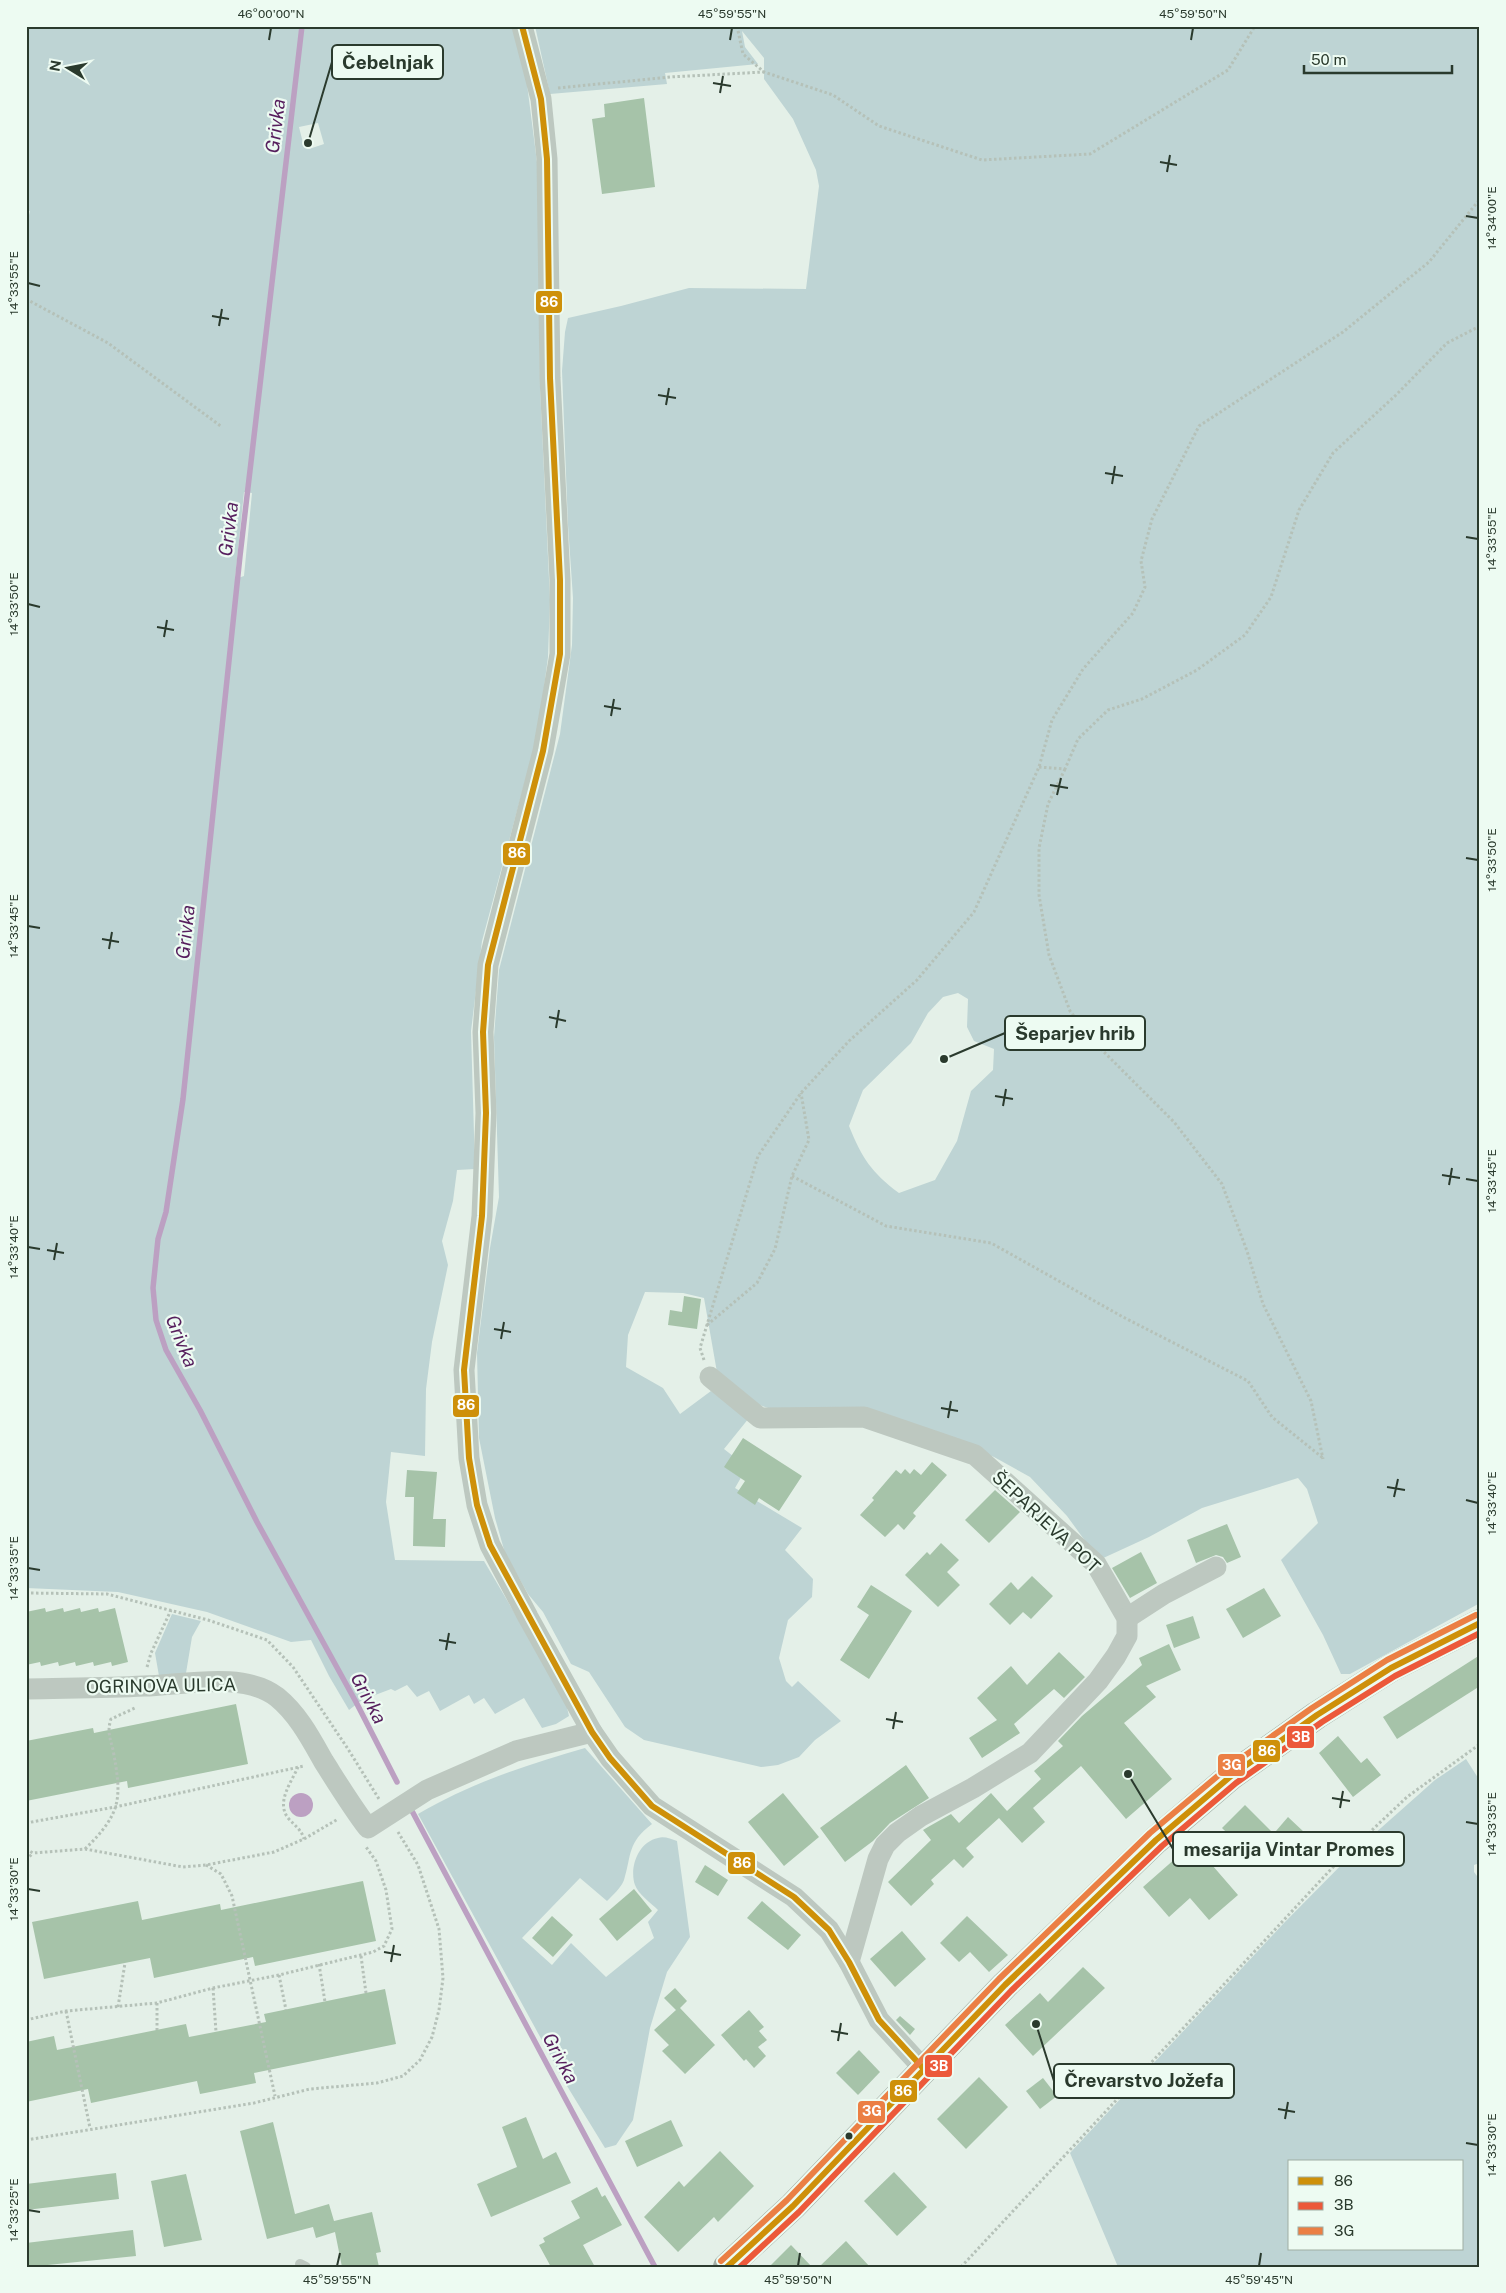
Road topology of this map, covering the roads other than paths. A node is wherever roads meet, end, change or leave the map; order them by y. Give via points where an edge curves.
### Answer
1 (522, 26) edge
2 (710, 1377) road end
3 (1216, 1567) dead end
4 (1127, 1618) junction
5 (1480, 1623) edge
6 (26, 1689) edge
7 (592, 1732) junction
8 (849, 1962) junction
9 (923, 2068) junction
10 (727, 2267) edge

1 - 7 street via 539,90 547,159 550,378 560,580 560,654 543,751 488,965 483,1032 486,1113 482,1216 464,1370 469,1458 477,1505 490,1545
2 - 4 street, ŠEPARJEVA POT via 760,1418 864,1417 975,1455 1096,1564
3 - 4 street
4 - 8 street via 1127,1636 1116,1656 1030,1754 921,1816 885,1845 878,1859
5 - 9 main road via 1391,1668 1231,1776 1148,1847
6 - 7 street, OGRINOVA ULICA via 234,1682 261,1687 288,1708 302,1726 368,1828 427,1790 516,1751
7 - 8 street via 652,1806 794,1897 829,1930
8 - 9 street via 879,2020
9 - 10 main road via 793,2206

